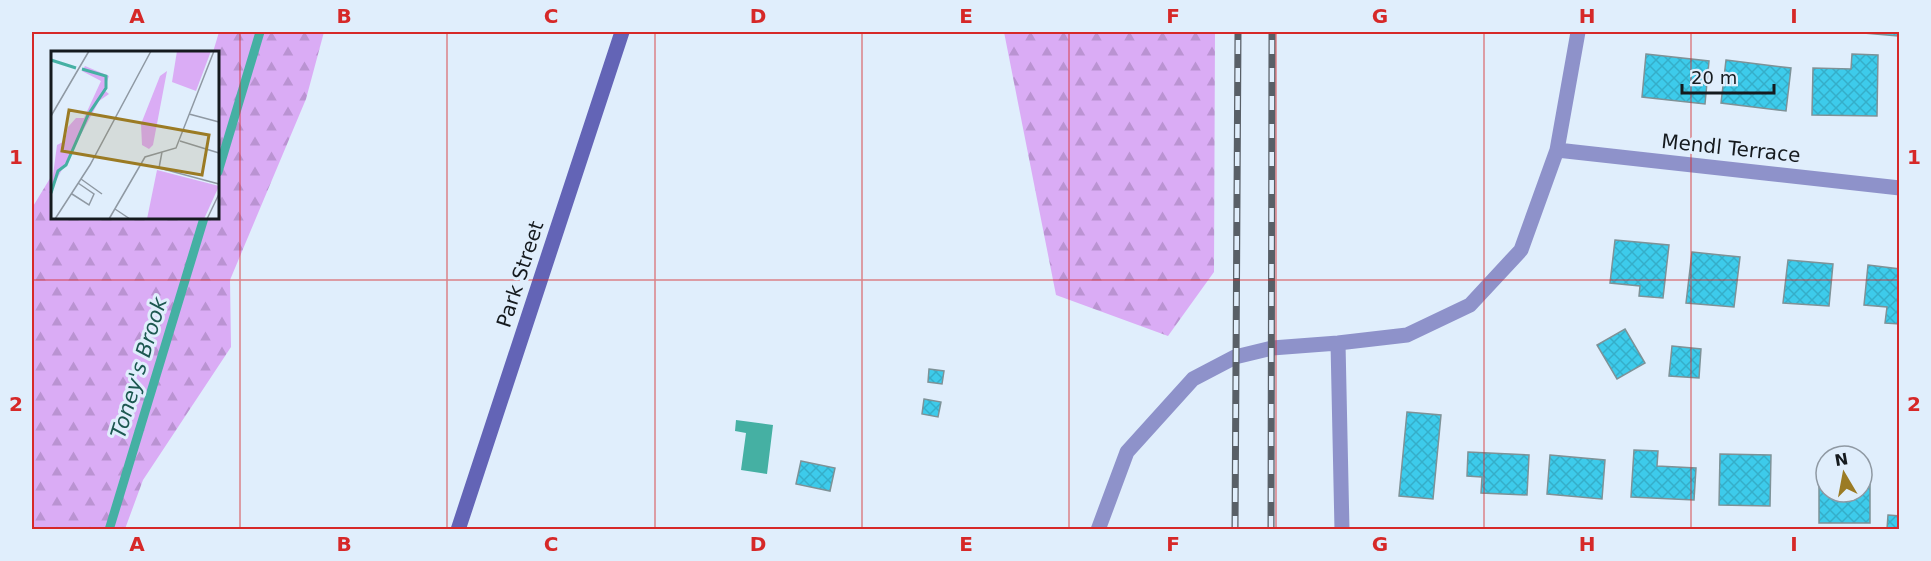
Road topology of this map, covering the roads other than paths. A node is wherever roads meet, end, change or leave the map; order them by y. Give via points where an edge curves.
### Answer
1 (622, 32) edge
2 (1578, 32) edge
3 (1557, 150) junction
4 (1899, 188) edge
5 (1338, 343) junction
6 (458, 530) edge
7 (1098, 530) edge
8 (1342, 530) edge

1 - 6 street, Park Street
2 - 3 street
3 - 4 street, Mendl Terrace
3 - 5 street via 1521,250 1470,305 1407,336
5 - 7 street via 1272,348 1236,357 1193,380 1127,452
5 - 8 street

